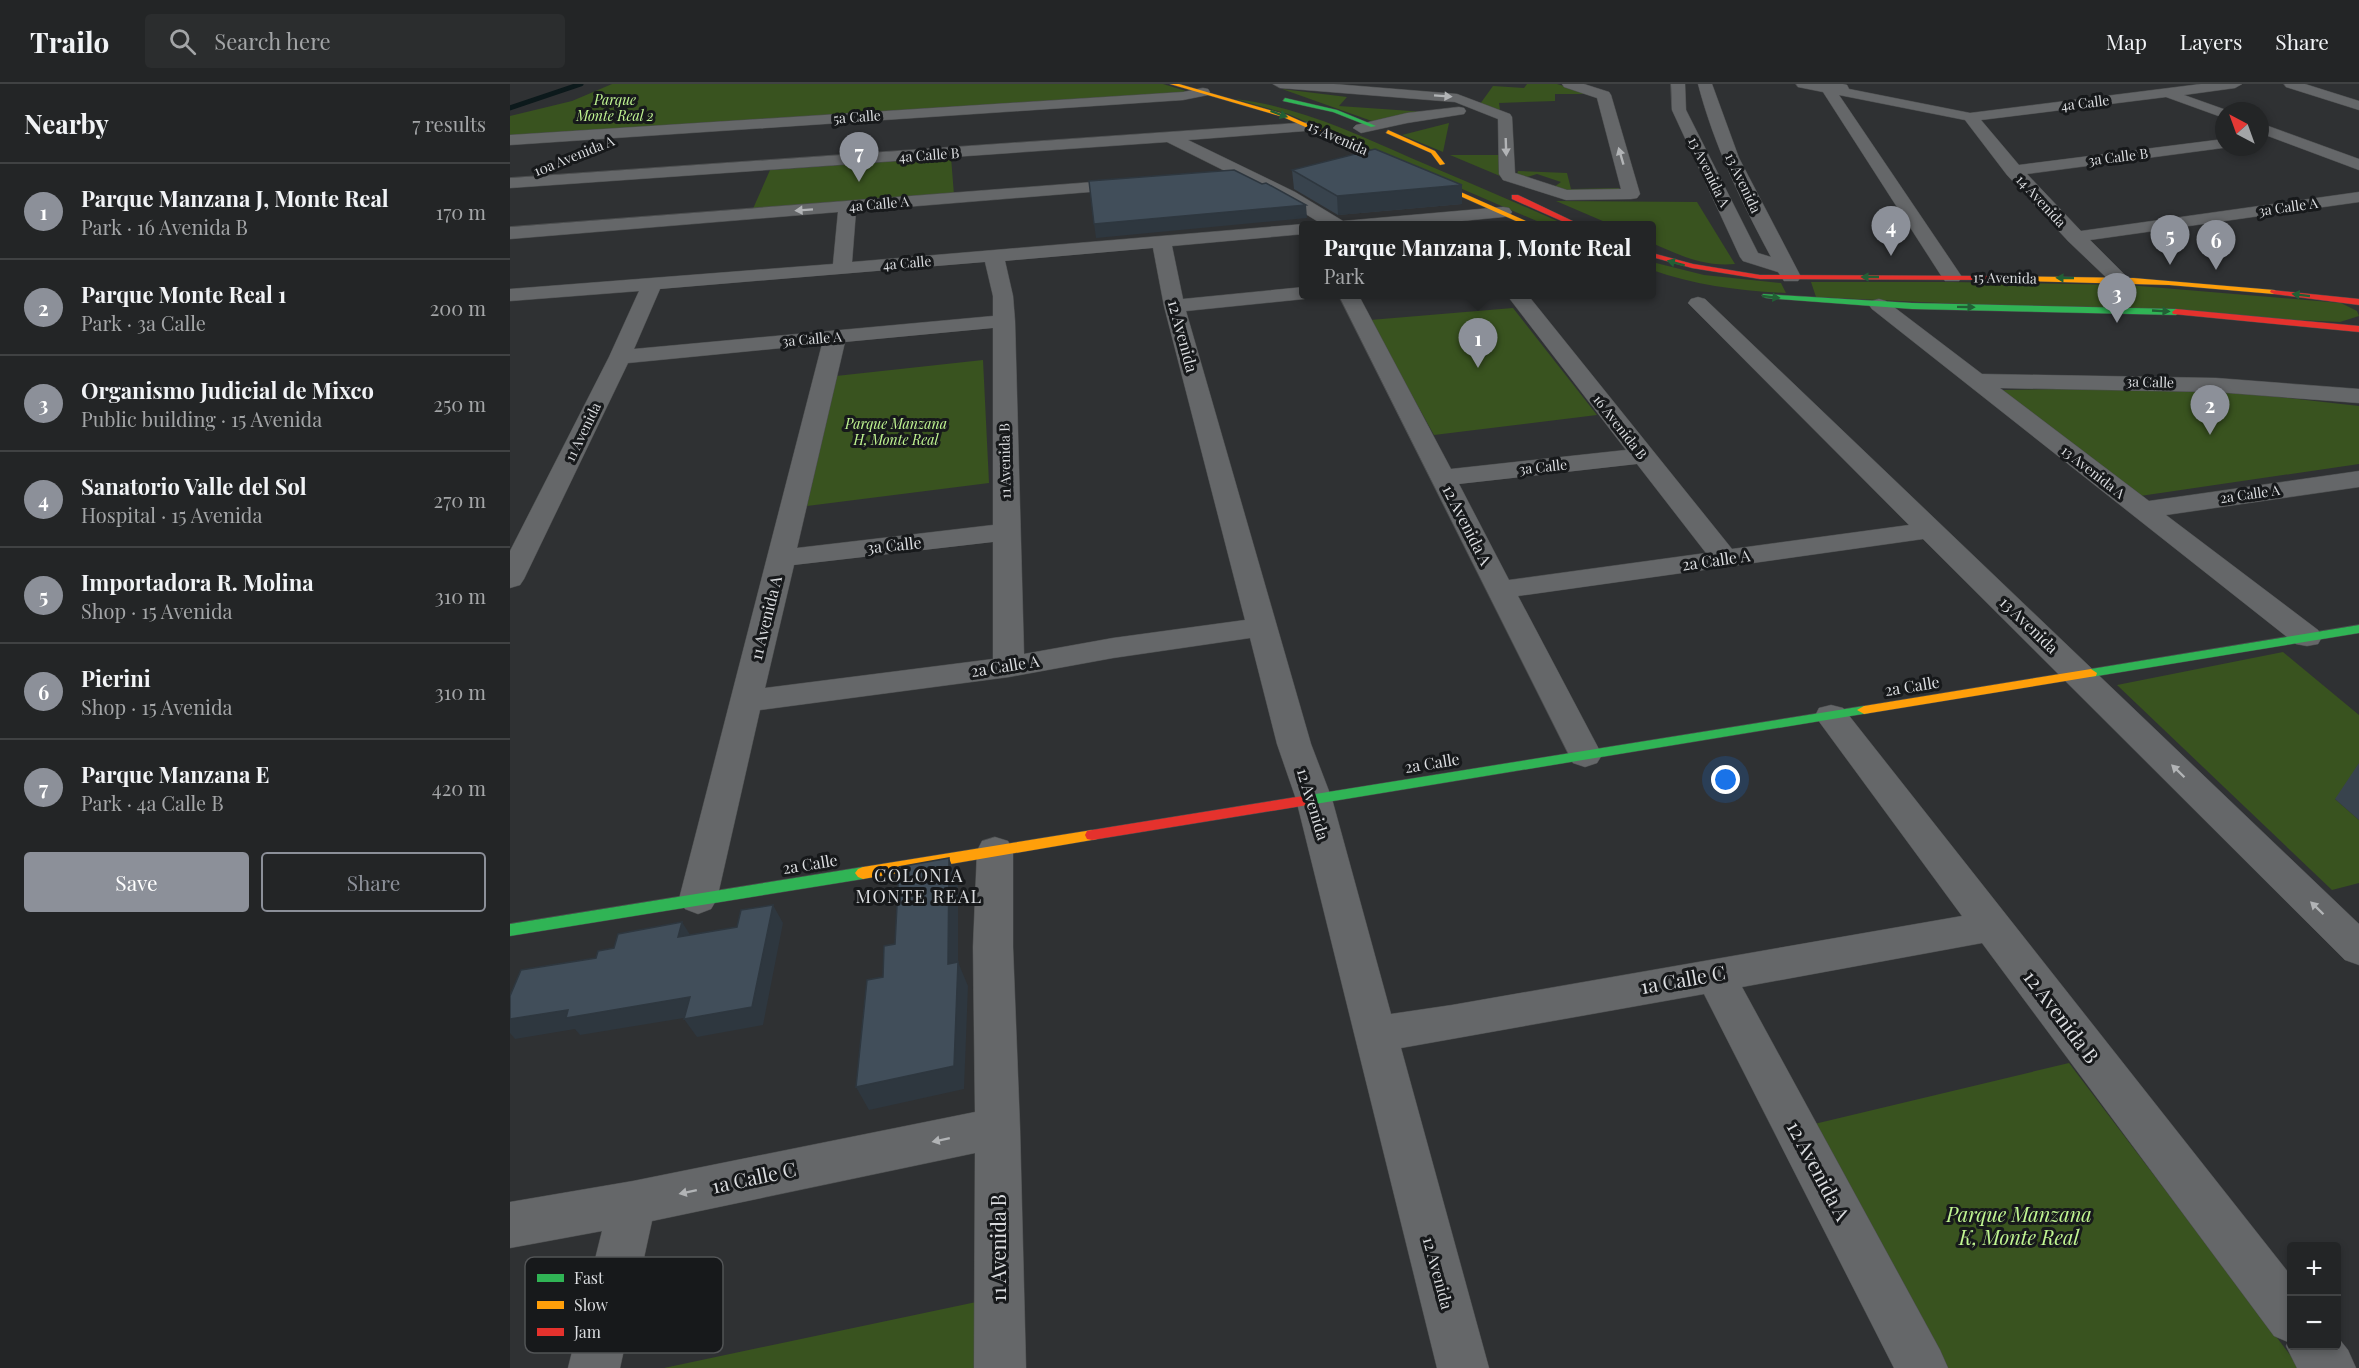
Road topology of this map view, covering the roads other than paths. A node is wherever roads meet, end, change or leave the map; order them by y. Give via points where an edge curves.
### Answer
1 (1173, 84) edge
2 (1569, 84) edge
3 (1678, 84) edge
4 (1705, 84) edge
5 (1803, 84) edge
6 (1874, 84) edge
7 (2144, 84) edge
8 (2235, 84) edge
9 (2291, 84) edge
10 (1828, 89) junction
11 (1203, 92) junction
12 (2166, 93) junction
13 (1281, 94) edge
14 (1478, 106) junction
15 (2359, 106) edge
16 (2215, 111) edge
17 (878, 115) junction
18 (1970, 117) junction
19 (1313, 127) junction
20 (1374, 130) junction
21 (639, 131) junction
22 (2269, 131) edge
23 (2287, 138) junction
24 (1173, 139) junction
25 (2269, 139) edge
26 (510, 140) edge
27 (2215, 145) edge
28 (581, 153) dead end
29 (864, 160) junction
30 (966, 164) junction
31 (550, 165) dead end
32 (2359, 165) edge
33 (760, 167) junction
34 (1447, 167) dead end
35 (2013, 171) junction
36 (1247, 175) junction
37 (1212, 178) edge
38 (510, 182) edge
39 (1154, 183) edge
40 (1506, 193) dead end
41 (967, 197) junction
42 (2359, 197) edge
43 (848, 207) junction
44 (1503, 212) junction
45 (738, 215) junction
46 (1332, 221) edge
47 (1460, 221) edge
48 (1524, 221) edge
49 (1571, 221) edge
50 (1299, 229) edge
51 (510, 232) edge
52 (2075, 237) junction
53 (1161, 240) junction
54 (995, 255) junction
55 (1656, 256) edge
56 (843, 269) junction
57 (1789, 273) junction
58 (1952, 277) junction
59 (2119, 279) junction
60 (652, 284) junction
61 (1299, 294) edge
62 (510, 295) edge
63 (1753, 295) dead end
64 (1351, 299) edge
65 (1520, 299) edge
66 (1799, 300) junction
67 (2359, 302) edge
68 (1698, 303) dead end
69 (1879, 305) junction
70 (1174, 306) junction
71 (1004, 321) junction
72 (2359, 329) edge
73 (835, 338) junction
74 (620, 357) junction
75 (1976, 381) junction
76 (2359, 396) edge
77 (1643, 456) junction
78 (1443, 478) junction
79 (2359, 479) edge
80 (2142, 510) junction
81 (1932, 530) junction
82 (1006, 532) junction
83 (781, 558) junction
84 (1725, 559) junction
85 (510, 579) edge
86 (1500, 590) junction
87 (1263, 627) junction
88 (2359, 629) edge
89 (2307, 637) junction
90 (1008, 667) junction
91 (2079, 674) junction
92 (746, 701) junction
93 (1831, 716) junction
94 (1585, 755) junction
95 (1314, 799) junction
96 (995, 851) junction
97 (698, 899) junction
98 (1992, 926) junction
99 (510, 930) edge
100 (2359, 949) edge
101 (1714, 975) junction
102 (1374, 1034) junction
103 (998, 1128) junction
104 (633, 1203) junction
105 (510, 1225) edge
106 (620, 1257) edge
107 (2287, 1311) edge
108 (2316, 1350) edge
109 (598, 1353) edge
110 (594, 1368) edge
111 (1000, 1368) edge
112 (1463, 1368) edge
113 (1922, 1368) edge
114 (2330, 1368) edge

1 - 11 main road
14 -> 2 street via 1506,118 1509,176 1566,195 1631,194 1604,95
3 - 57 street, 13 Avenida A via 1679,110 1750,257
4 - 57 street, 13 Avenida via 1727,148
5 - 10 street, 4a Calle
6 - 10 street
7 - 12 street
8 - 12 street, 4a Calle
9 - 15 street
10 - 18 street, 4a Calle
10 - 58 street
11 - 13 main road, 15 Avenida
11 - 17 street, 5a Calle
11 -> 19 main road, 15 Avenida
12 - 16 street
12 - 18 street, 4a Calle
13 -> 14 street via 1454,97
13 - 20 main road, 15 Avenida
14 - 20 street via 1421,124
17 - 21 street, 5a Calle
17 - 29 street
18 - 35 street, 14 Avenida
19 - 24 street, 4a Calle B
19 - 44 main road, 15 Avenida
20 - 34 main road, 15 Avenida
21 - 26 street, 5a Calle
21 - 28 street, 10a Avenida A
22 - 23 street
23 - 25 street
23 - 32 street
24 - 30 street, 4a Calle B
24 - 36 street
27 - 35 street, 3a Calle B
29 - 30 street, 4a Calle B
29 - 33 street, 4a Calle B
30 - 41 street
31 - 38 street, 10a Avenida A
33 - 38 street, 4a Calle B
33 - 45 street
35 - 52 street, 14 Avenida
36 - 37 street
36 - 46 street
39 - 41 street, 4a Calle A
40 - 49 main road
41 - 43 street, 4a Calle A
42 - 52 street, 3a Calle A
43 -> 45 street, 4a Calle A
43 - 56 street
44 - 47 street
44 - 48 main road, 15 Avenida
45 - 51 street, 4a Calle A
50 - 53 street, 4a Calle
52 - 59 street, 14 Avenida
53 - 54 street, 4a Calle
53 - 70 street, 12 Avenida
54 - 56 street, 4a Calle
54 - 71 street, 11 Avenida B
57 -> 55 main road, 15 Avenida via 1716,271
56 - 60 street, 4a Calle
58 -> 57 main road, 15 Avenida
57 - 66 main road
59 -> 58 main road, 15 Avenida
67 -> 59 main road, 15 Avenida via 2212,284
60 - 62 street, 4a Calle
60 - 74 street, 11 Avenida
61 - 70 street
63 -> 66 main road, 15 Avenida
64 - 78 street, 12 Avenida A
65 - 77 street, 16 Avenida B
66 - 69 main road, 15 Avenida
68 - 81 street, 13 Avenida
69 -> 72 main road, 15 Avenida via 2158,311
69 - 75 street, 13 Avenida A
70 - 87 street, 12 Avenida
71 - 73 street, 3a Calle A
71 - 82 street, 11 Avenida B
73 - 74 street, 3a Calle A
73 - 83 street, 11 Avenida A
74 - 85 street, 11 Avenida
75 - 76 street, 3a Calle via 2139,382 2292,388
75 - 80 street, 13 Avenida A
77 - 78 street, 3a Calle
77 - 84 street, 16 Avenida B
78 - 86 street, 12 Avenida A
79 - 80 street, 2a Calle A
80 - 89 street, 13 Avenida A
81 - 84 street, 2a Calle A
81 - 91 street, 13 Avenida
82 - 83 street, 3a Calle
82 - 90 street, 11 Avenida B
83 - 92 street, 11 Avenida A
84 - 86 street, 2a Calle A
86 - 94 street, 12 Avenida A
87 - 90 street, 2a Calle A
87 - 95 street, 12 Avenida via 1294,744
88 - 89 main road, 2a Calle
89 - 91 main road, 2a Calle
90 - 92 street, 2a Calle A
91 - 93 main road, 2a Calle
100 -> 91 street, 13 Avenida
92 - 97 street, 11 Avenida A
93 - 94 main road, 2a Calle
93 - 98 street, 12 Avenida B
94 - 95 main road, 2a Calle
95 - 96 main road, 2a Calle
95 - 102 street, 12 Avenida
96 - 97 main road, 2a Calle
96 - 103 street, 11 Avenida B via 993,947
97 - 99 main road, 2a Calle
98 - 101 street, 1a Calle C
98 - 107 street, 12 Avenida B
101 - 102 street, 1a Calle C
101 - 113 street, 12 Avenida A
102 - 112 street, 12 Avenida
103 -> 104 street, 1a Calle C
103 - 111 street, 11 Avenida B
104 - 105 street, 1a Calle C
104 - 106 street
108 - 114 street
109 - 110 street

